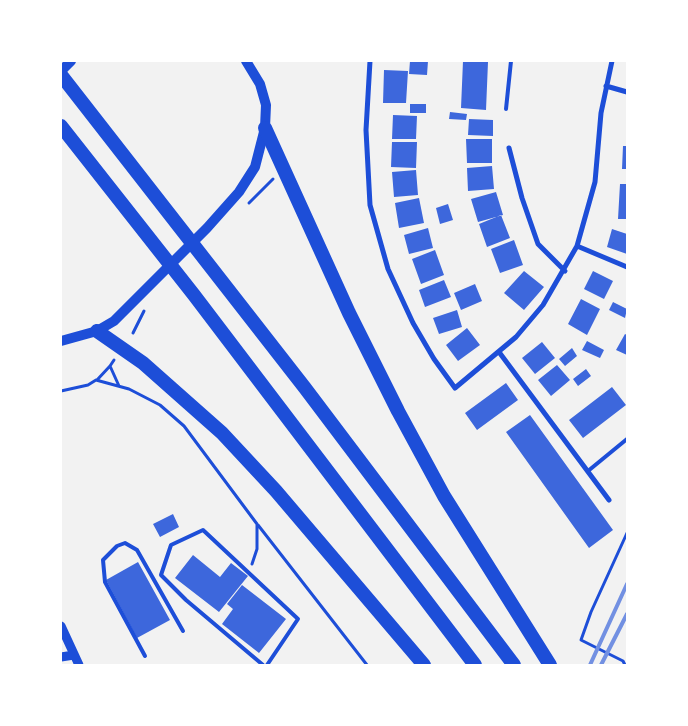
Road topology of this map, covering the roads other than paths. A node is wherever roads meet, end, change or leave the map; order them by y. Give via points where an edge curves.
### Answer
1 (71, 61) edge
2 (246, 61) edge
3 (370, 61) edge
4 (511, 61) edge
5 (612, 61) edge
6 (61, 71) edge
7 (61, 75) edge
8 (606, 86) junction
9 (627, 92) edge
10 (506, 109) dead end
11 (61, 126) edge
12 (265, 128) junction
13 (509, 148) dead end
14 (578, 246) junction
15 (627, 267) edge
16 (565, 271) junction
17 (97, 331) junction
18 (61, 341) edge
19 (499, 352) junction
20 (627, 439) edge
21 (588, 471) junction
22 (609, 500) dead end
23 (61, 626) edge
24 (183, 631) dead end
25 (74, 655) junction
26 (145, 656) dead end
27 (61, 658) edge
28 (79, 665) edge
29 (263, 665) edge
30 (267, 665) edge
31 (424, 665) edge
32 (475, 665) edge
33 (514, 665) edge
34 (550, 665) edge

1 - 6 main road
2 - 12 main road via 260,84 266,105
3 - 19 street via 366,130 370,205 396,287 413,323 455,388
4 - 10 lane
5 - 8 street
7 - 33 highway
8 - 9 street
8 - 14 street via 600,113 595,182
11 - 32 highway via 194,295
12 - 17 main road via 254,167 239,192 134,302 114,321
12 - 34 highway via 349,313 398,411 444,496
13 - 16 street via 538,244
14 - 15 street
14 - 16 street
16 - 19 street via 543,305
17 - 18 main road
17 - 31 highway via 167,382 222,433 276,491
19 - 21 street
20 - 21 lane
21 - 22 street
23 - 25 street
24 - 26 lane via 137,550 126,543 117,546 103,560 105,582
25 - 27 street
25 - 28 street
29 - 30 lane via 160,575 171,545 203,530 298,619

